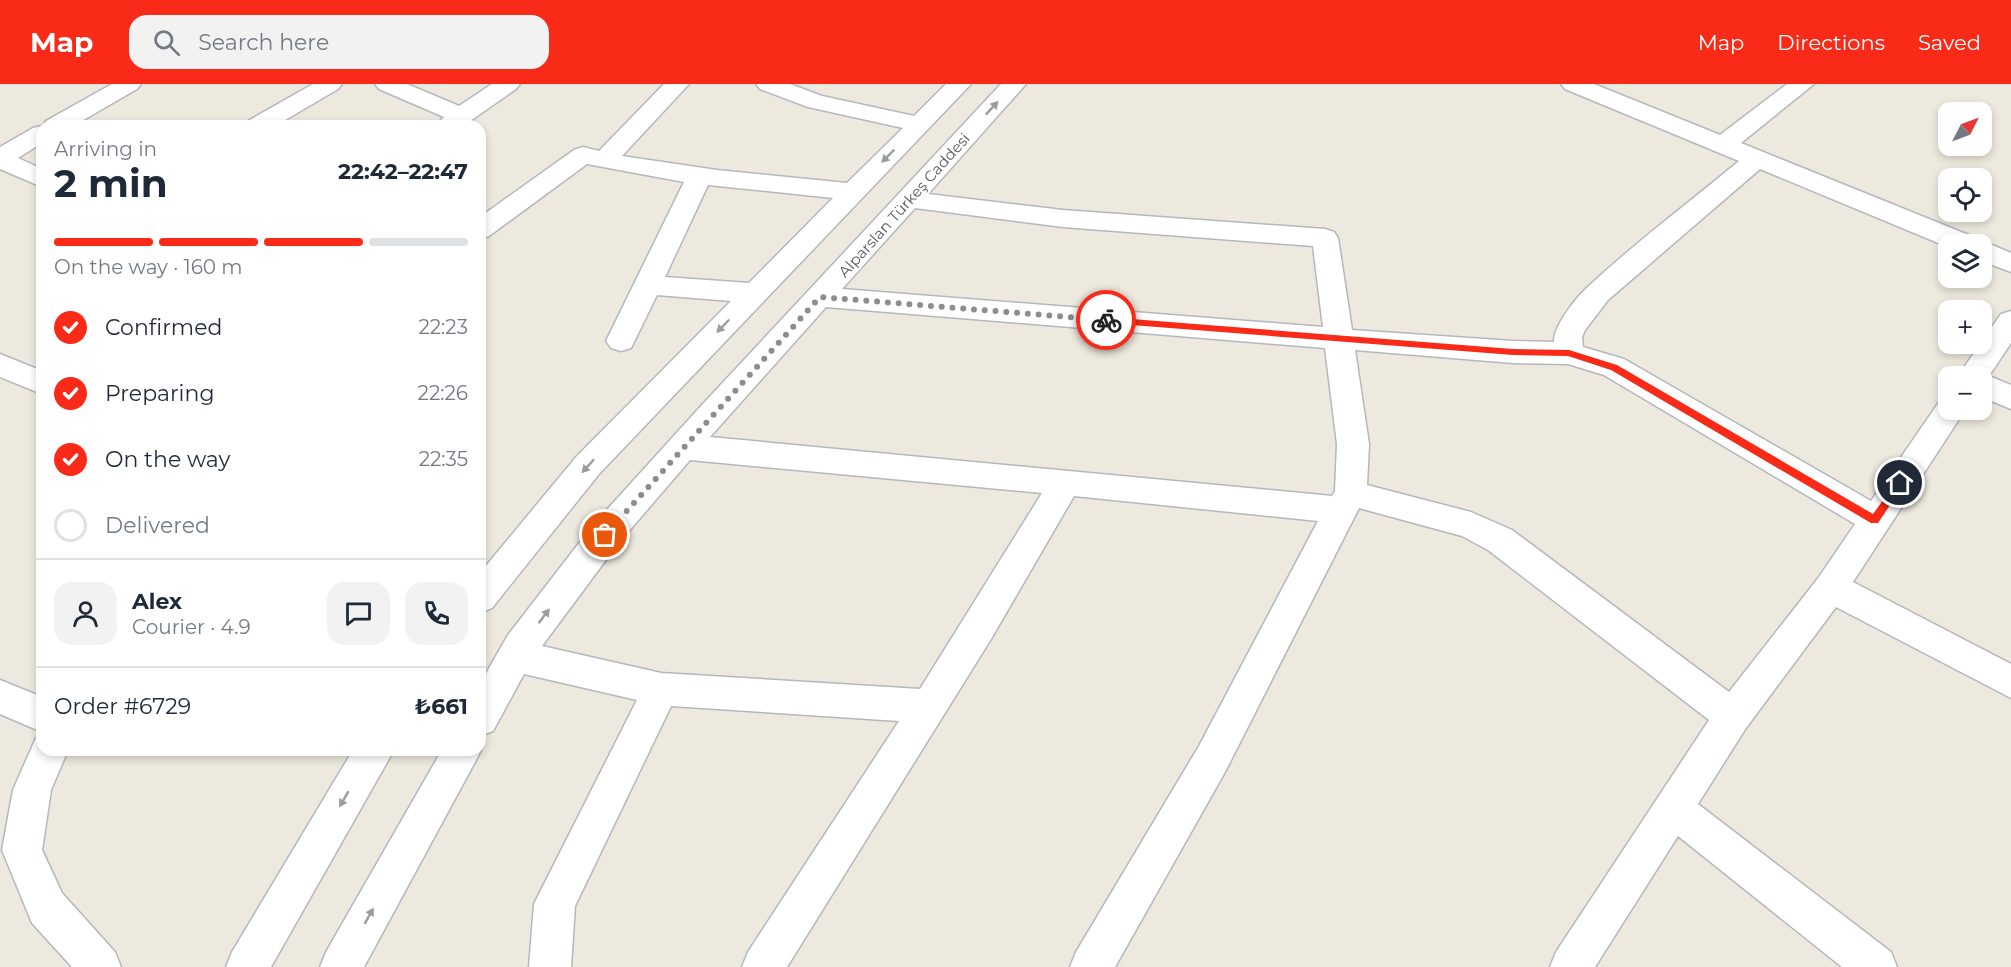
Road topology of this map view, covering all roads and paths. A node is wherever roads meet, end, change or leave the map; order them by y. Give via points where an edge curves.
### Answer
1 (129, 84) edge
2 (330, 84) edge
3 (387, 84) edge
4 (508, 84) edge
5 (676, 84) edge
6 (768, 84) edge
7 (959, 84) edge
8 (1014, 84) edge
9 (1573, 84) edge
10 (1802, 84) edge
11 (66, 120) edge
12 (267, 120) edge
13 (452, 120) edge
14 (455, 120) edge
15 (920, 124) junction
16 (36, 137) edge
17 (1723, 146) junction
18 (0, 158) edge
19 (1757, 159) junction
20 (604, 160) junction
21 (700, 175) junction
22 (36, 176) edge
23 (853, 192) junction
24 (908, 199) junction
25 (486, 226) edge
26 (1941, 234) edge
27 (1992, 255) edge
28 (2011, 263) edge
29 (647, 285) junction
30 (755, 293) junction
31 (820, 297) junction
32 (2011, 321) edge
33 (1340, 339) junction
34 (621, 340) dead end
35 (1569, 353) junction
36 (0, 365) edge
37 (1979, 366) edge
38 (36, 380) edge
39 (1992, 389) edge
40 (2011, 398) edge
41 (1943, 420) edge
42 (683, 447) junction
43 (1065, 483) junction
44 (1346, 502) junction
45 (1875, 520) junction
46 (486, 586) edge
47 (1831, 587) junction
48 (516, 656) junction
49 (2011, 682) edge
50 (661, 689) junction
51 (0, 696) edge
52 (929, 705) junction
53 (486, 708) edge
54 (36, 713) edge
55 (1733, 716) junction
56 (46, 756) edge
57 (371, 756) edge
58 (459, 756) edge
59 (1674, 809) junction
60 (100, 967) edge
61 (247, 967) edge
62 (341, 967) edge
63 (550, 967) edge
64 (763, 967) edge
65 (1091, 967) edge
66 (1571, 967) edge
67 (1876, 967) edge

1 - 11 street
2 - 12 street
3 - 13 street
4 - 14 street
5 - 20 street
6 - 15 street via 816,102
7 - 15 street
24 -> 8 street, Alparslan Türkeş Caddesi
9 - 17 street
10 - 17 street
15 -> 23 street
16 - 18 street
17 - 19 street
18 - 22 street
19 - 26 street
19 - 35 street via 1598,293 1572,327
20 - 21 street
20 - 25 street via 583,154
21 - 23 street
21 - 29 street
23 - 30 street
24 - 31 street, Alparslan Türkeş Caddesi
24 - 33 street via 1101,222 1325,238
27 - 28 street
29 - 30 street
29 - 34 street
30 -> 46 street via 588,465
31 - 33 street
31 - 42 street, Alparslan Türkeş Caddesi
32 - 37 street
33 - 35 street
33 - 44 street via 1353,444
35 - 45 street via 1614,367
36 - 38 street
39 - 40 street
41 - 45 street
42 - 43 street
48 -> 42 street, Alparslan Türkeş Caddesi via 605,535
43 - 44 street
43 - 52 street
44 - 55 street via 1471,525 1500,540
44 - 65 street via 1212,759
45 - 47 street
47 - 49 street
47 - 55 street
48 - 50 street
48 - 53 street, Alparslan Türkeş Caddesi
50 - 52 street
50 - 63 street via 555,904
51 - 54 street
52 - 64 street
55 - 59 street
56 - 60 street via 32,790 22,850 47,908
57 -> 61 street
62 -> 58 street
59 - 66 street
59 - 67 street

